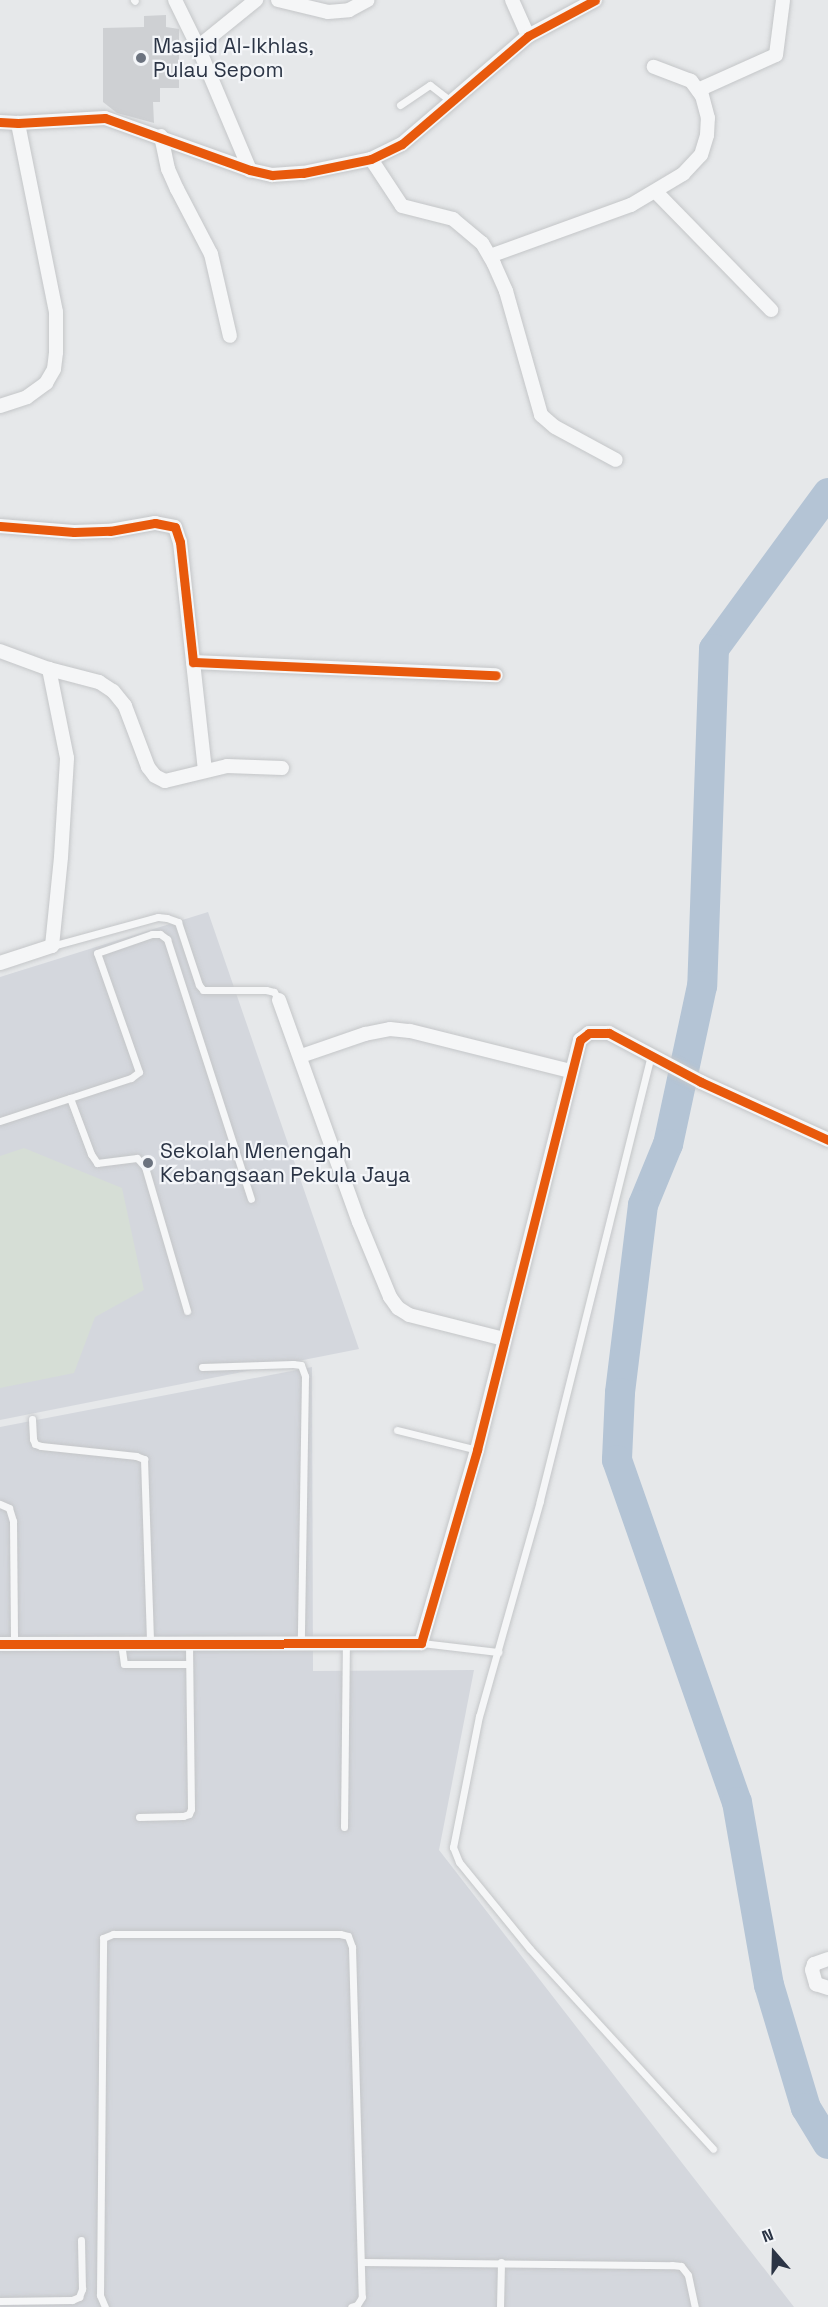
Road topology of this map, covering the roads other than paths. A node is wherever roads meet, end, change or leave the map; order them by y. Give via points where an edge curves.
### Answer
1 (175, 0) edge
2 (256, 0) edge
3 (278, 0) edge
4 (368, 0) edge
5 (512, 0) edge
6 (595, 0) edge
7 (783, 0) edge
8 (528, 36) junction
9 (198, 46) junction
10 (654, 67) dead end
11 (698, 90) junction
12 (453, 103) junction
13 (400, 105) dead end
14 (0, 122) edge
15 (18, 123) junction
16 (161, 136) junction
17 (371, 159) junction
18 (250, 170) junction
19 (656, 192) junction
20 (490, 256) junction
21 (771, 310) dead end
22 (230, 336) dead end
23 (0, 406) edge
24 (616, 460) dead end
25 (0, 526) edge
26 (0, 651) edge
27 (193, 662) junction
28 (49, 669) junction
29 (496, 675) dead end
30 (282, 768) dead end
31 (205, 770) junction
32 (52, 946) junction
33 (0, 963) edge
34 (279, 1000) joint
35 (651, 1055) junction
36 (301, 1056) junction
37 (571, 1071) junction
38 (70, 1098) junction
39 (0, 1121) edge
40 (828, 1140) edge
41 (250, 1199) dead end
42 (187, 1311) dead end
43 (504, 1339) junction
44 (202, 1367) dead end
45 (32, 1419) dead end
46 (397, 1430) dead end
47 (477, 1450) junction
48 (0, 1504) edge
49 (150, 1643) junction
50 (189, 1643) junction
51 (301, 1643) junction
52 (346, 1643) junction
53 (420, 1643) junction
54 (7, 1644) edge
55 (121, 1644) junction
56 (498, 1652) junction
57 (189, 1664) junction
58 (139, 1817) dead end
59 (344, 1827) dead end
60 (828, 1959) edge
61 (818, 1981) edge
62 (713, 2149) dead end
63 (81, 2240) dead end
64 (362, 2262) junction
65 (501, 2262) junction
66 (0, 2301) edge
67 (105, 2307) edge
68 (351, 2307) edge
69 (500, 2307) edge
70 (695, 2307) edge

1 - 9 street
2 - 9 street
3 - 4 street via 328,12 349,10
5 - 8 street
6 - 8 street
7 - 11 street via 776,55
8 - 12 street
9 - 18 street
10 - 11 street via 691,81
11 - 19 street via 708,118 701,155 683,174
12 - 13 lane via 430,85
12 - 17 street via 402,144
14 - 15 street
15 - 16 street via 105,118
15 - 23 street via 56,312 56,352 54,369 46,383 27,397
16 - 18 street
16 - 22 street via 168,169 211,254
17 - 18 street via 285,175
17 - 20 street via 402,206 453,219 468,229
19 - 20 street via 631,205
19 - 21 street
20 - 24 street via 506,291 541,415 555,427
25 - 27 street via 74,532 155,523 175,527
26 - 28 street
27 - 29 street
27 - 31 street
28 - 31 street via 99,682 113,691 125,706 155,776 165,781
28 - 32 street via 67,758
30 - 31 street via 227,766
32 - 33 street
32 - 34 lane via 158,917 167,918 178,922 203,990 266,990 274,992
34 - 36 street
35 - 37 street via 609,1033 590,1032 580,1040
35 - 40 street
35 - 56 lane via 540,1501
36 - 37 street via 365,1034 410,1030
36 - 43 street via 381,1279 398,1308 409,1315
37 - 43 street
38 - 39 lane
38 - 41 lane via 139,1072 97,953 160,934 167,939
38 - 42 lane via 97,1163 137,1158 145,1167
43 - 47 street
44 - 51 lane via 301,1365 305,1376
45 - 49 lane via 35,1444 144,1459
46 - 47 lane
47 - 53 street
48 - 54 lane via 9,1508 13,1521
49 - 50 street
49 - 55 street
50 - 51 street
50 - 57 lane
51 - 52 street
52 - 53 street
52 - 59 lane
53 - 56 lane
54 - 55 street
55 - 57 lane via 124,1664
56 - 62 lane via 478,1716 454,1832 453,1846 459,1862 530,1949
57 - 58 lane via 191,1809 183,1816
60 - 61 street via 814,1964
63 - 66 lane via 79,2297
64 - 65 lane
64 - 67 lane via 352,1947 348,1936 113,1934 103,1938 101,1947 100,2295
64 - 68 lane via 362,2297
65 - 69 lane
65 - 70 lane via 681,2266 688,2275

